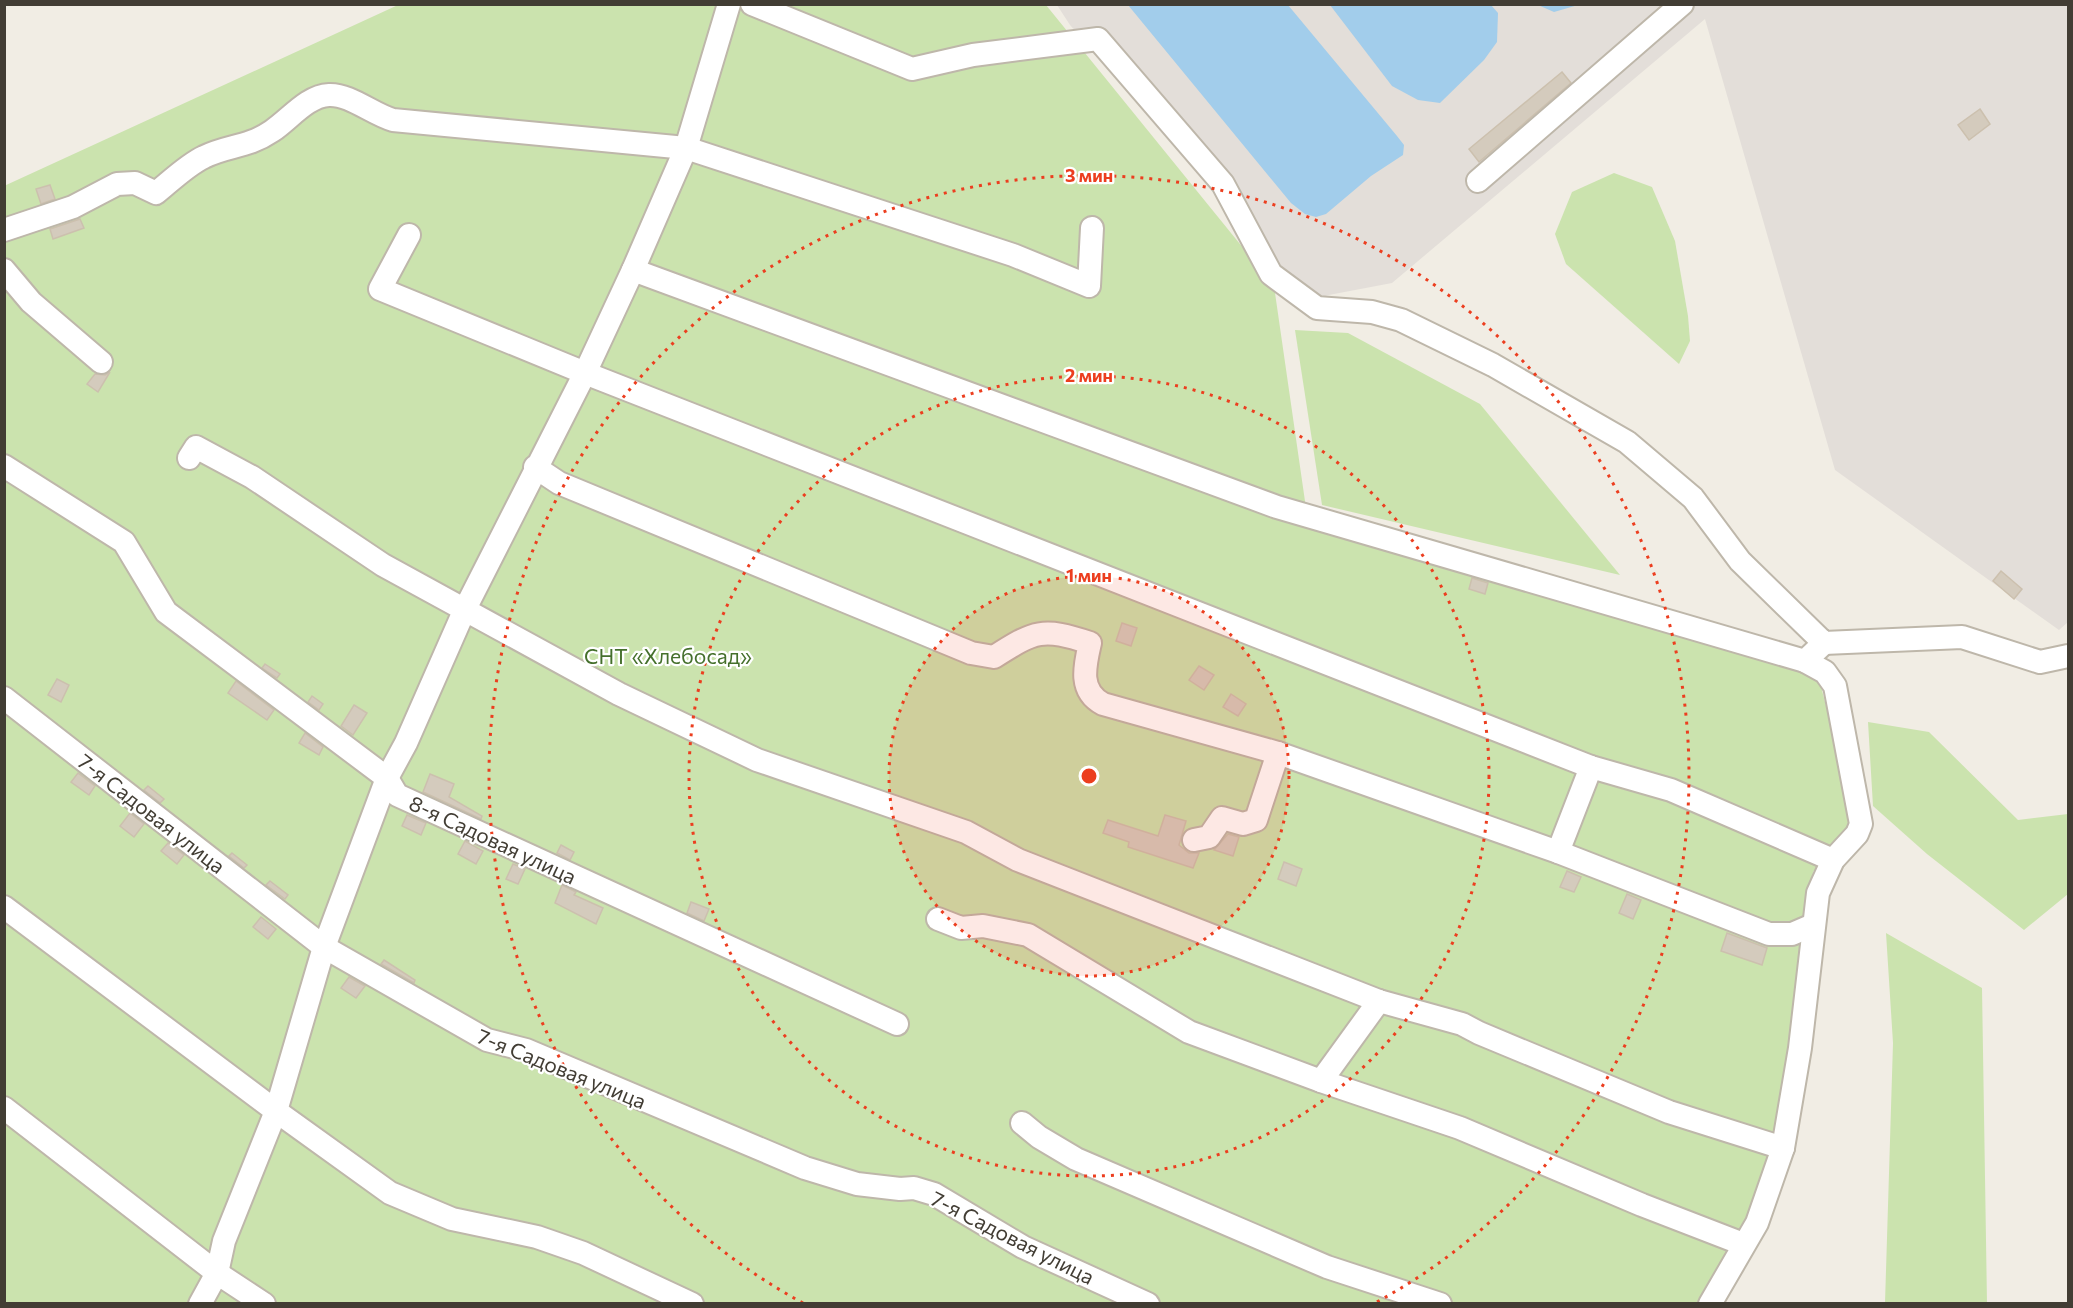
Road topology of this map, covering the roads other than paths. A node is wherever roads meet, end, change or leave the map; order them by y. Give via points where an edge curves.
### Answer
1 (729, 4) edge
2 (752, 4) edge
3 (1682, 4) edge
4 (686, 148) junction
5 (1478, 181) dead end
6 (1092, 228) dead end
7 (4, 230) edge
8 (409, 235) dead end
9 (4, 270) edge
10 (633, 270) junction
11 (101, 362) dead end
12 (585, 373) junction
13 (189, 458) dead end
14 (4, 466) edge
15 (535, 467) junction
16 (465, 609) junction
17 (1824, 643) junction
18 (2068, 656) edge
19 (1805, 661) junction
20 (4, 698) edge
21 (1278, 753) junction
22 (1591, 767) junction
23 (387, 778) junction
24 (1194, 840) dead end
25 (1558, 852) junction
26 (1833, 860) junction
27 (4, 907) edge
28 (938, 919) dead end
29 (1813, 925) junction
30 (324, 947) junction
31 (1379, 1001) junction
32 (897, 1024) dead end
33 (1321, 1081) junction
34 (4, 1108) edge
35 (276, 1111) junction
36 (1022, 1123) dead end
37 (1783, 1148) junction
38 (1743, 1244) junction
39 (217, 1273) junction
40 (200, 1304) edge
41 (264, 1304) edge
42 (692, 1304) edge
43 (1148, 1304) edge
44 (1440, 1304) edge
45 (1710, 1304) edge

1 - 4 lane
2 - 17 lane via 912,69 973,55 1098,39 1223,184 1271,274 1317,308 1372,312 1401,320 1493,365 1627,442 1694,498 1740,561
3 - 5 lane
4 - 6 lane via 1013,255 1089,286
4 - 7 lane via 393,120 347,99 325,95 314,98 249,145 203,157 156,193 135,183 117,184 73,207
4 - 10 lane
8 - 12 lane via 380,289
9 - 11 lane via 31,302
10 - 12 lane
10 - 19 lane via 1277,507
12 - 15 lane
12 - 22 lane
13 - 16 lane via 196,447 252,477 383,565
14 - 23 lane, 8-я Садовая улица via 124,542 166,612
15 - 16 lane
15 - 21 lane via 559,483 971,653 994,657 1028,635 1040,633 1062,634 1090,643 1083,672 1098,701
16 - 23 lane
16 - 31 lane via 619,694 757,760 966,832 1018,860
17 - 18 lane via 1962,637 2040,662
17 - 19 lane
19 - 26 lane via 1825,672 1835,686 1861,824
20 - 30 lane, 7-я Садовая улица
21 - 24 lane via 1256,820 1243,824 1222,818 1209,837
21 - 25 lane
22 - 25 lane
22 - 26 lane via 1671,790
23 - 30 lane
23 - 32 lane, 8-я Садовая улица via 397,795
25 - 29 lane via 1769,934 1792,934
26 - 29 lane via 1818,893
27 - 35 lane
28 - 33 lane via 961,928 983,926 1029,935 1189,1032
29 - 37 lane via 1800,1048
30 - 35 lane
30 - 43 lane, 7-я Садовая улица via 487,1040 526,1050 805,1168 857,1184 914,1188 934,1194 1023,1247
31 - 33 lane
31 - 37 lane via 1462,1024 1669,1112
33 - 38 lane via 1460,1128
34 - 39 lane
35 - 39 lane via 224,1241
35 - 42 lane via 390,1193 418,1207 574,1250
36 - 44 lane via 1076,1159 1316,1263
37 - 38 lane via 1757,1223
38 - 45 lane
39 - 40 lane
39 - 41 lane

